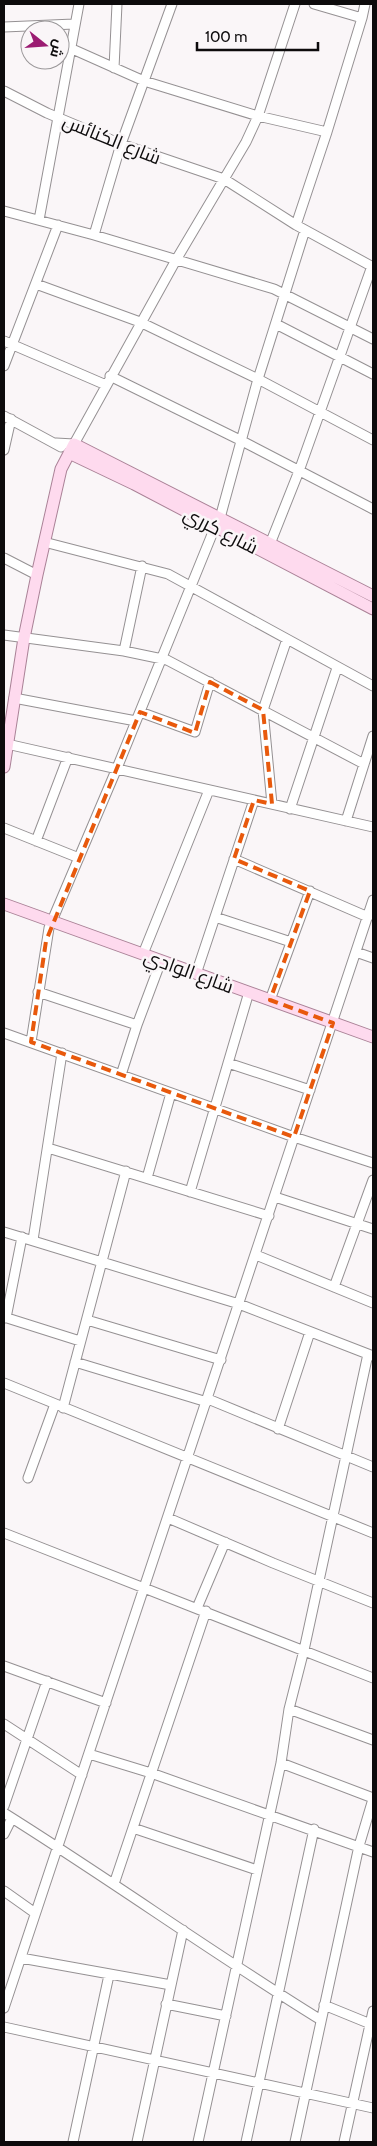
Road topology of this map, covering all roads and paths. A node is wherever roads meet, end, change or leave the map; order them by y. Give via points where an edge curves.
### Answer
1 (78, 4) edge
2 (118, 4) edge
3 (172, 4) edge
4 (295, 4) edge
5 (314, 4) edge
6 (365, 4) edge
7 (362, 18) junction
8 (74, 24) junction
9 (4, 27) edge
10 (70, 48) joint
11 (114, 68) junction
12 (66, 70) edge
13 (144, 81) junction
14 (4, 91) edge
15 (258, 116) junction
16 (57, 117) junction
17 (327, 132) junction
18 (121, 144) junction
19 (224, 180) junction
20 (4, 211) edge
21 (39, 220) junction
22 (296, 224) junction
23 (58, 225) junction
24 (305, 230) junction
25 (94, 235) junction
26 (176, 260) junction
27 (373, 266) edge
28 (36, 284) junction
29 (285, 293) junction
30 (140, 322) junction
31 (276, 324) junction
32 (351, 327) junction
33 (373, 339) edge
34 (8, 342) edge
35 (340, 356) junction
36 (4, 366) edge
37 (373, 374) edge
38 (110, 376) junction
39 (258, 379) junction
40 (106, 384) junction
41 (320, 411) junction
42 (7, 418) edge
43 (373, 440) edge
44 (242, 441) junction
45 (71, 448) junction
46 (4, 450) edge
47 (298, 471) junction
48 (373, 510) edge
49 (217, 522) junction
50 (44, 542) junction
51 (270, 544) junction
52 (4, 558) edge
53 (142, 566) junction
54 (37, 575) junction
55 (192, 586) junction
56 (373, 596) edge
57 (373, 609) edge
58 (4, 635) edge
59 (24, 638) junction
60 (287, 639) junction
61 (124, 651) junction
62 (162, 658) junction
63 (337, 668) junction
64 (210, 682) junction
65 (373, 686) edge
66 (14, 698) junction
67 (263, 710) junction
68 (140, 712) junction
69 (136, 722) junction
70 (373, 736) edge
71 (313, 739) junction
72 (7, 744) junction
73 (68, 758) junction
74 (364, 764) junction
75 (4, 767) edge
76 (117, 768) junction
77 (209, 790) junction
78 (254, 800) junction
79 (272, 804) junction
80 (290, 808) junction
81 (346, 821) junction
82 (373, 827) edge
83 (4, 828) edge
84 (36, 841) junction
85 (79, 858) junction
86 (234, 859) junction
87 (310, 891) junction
88 (373, 900) edge
89 (4, 904) edge
90 (215, 917) junction
91 (368, 917) junction
92 (52, 921) junction
93 (291, 942) junction
94 (356, 952) junction
95 (143, 954) junction
96 (373, 958) edge
97 (161, 961) junction
98 (196, 974) junction
99 (38, 992) junction
100 (249, 992) junction
101 (270, 1000) junction
102 (333, 1023) junction
103 (137, 1025) junction
104 (4, 1033) edge
105 (373, 1037) edge
106 (31, 1042) junction
107 (62, 1053) junction
108 (228, 1063) junction
109 (122, 1075) junction
110 (310, 1090) junction
111 (171, 1093) junction
112 (214, 1108) junction
113 (294, 1137) junction
114 (48, 1148) junction
115 (373, 1163) edge
116 (126, 1171) junction
117 (147, 1178) junction
118 (373, 1180) edge
119 (190, 1192) junction
120 (275, 1197) junction
121 (269, 1216) junction
122 (358, 1224) junction
123 (373, 1229) edge
124 (4, 1232) edge
125 (22, 1237) junction
126 (33, 1240) junction
127 (256, 1255) junction
128 (103, 1264) junction
129 (334, 1287) junction
130 (373, 1303) edge
131 (239, 1304) junction
132 (5, 1318) edge
133 (86, 1320) junction
134 (310, 1332) junction
135 (80, 1341) junction
136 (371, 1355) edge
137 (221, 1360) junction
138 (75, 1362) junction
139 (4, 1383) edge
140 (207, 1400) junction
141 (59, 1406) junction
142 (278, 1429) junction
143 (346, 1455) junction
144 (188, 1460) junction
145 (373, 1467) edge
146 (28, 1478) dead end
147 (332, 1517) junction
148 (168, 1518) junction
149 (4, 1533) edge
150 (373, 1534) edge
151 (225, 1542) junction
152 (318, 1581) junction
153 (144, 1588) junction
154 (373, 1603) edge
155 (197, 1608) junction
156 (206, 1611) junction
157 (304, 1650) junction
158 (4, 1666) edge
159 (373, 1678) edge
160 (47, 1681) junction
161 (106, 1703) junction
162 (289, 1709) junction
163 (4, 1724) edge
164 (28, 1740) junction
165 (373, 1740) edge
166 (89, 1754) junction
167 (280, 1763) junction
168 (151, 1773) junction
169 (82, 1775) junction
170 (373, 1798) edge
171 (4, 1806) edge
172 (270, 1814) junction
173 (8, 1816) edge
174 (133, 1828) junction
175 (314, 1829) junction
176 (4, 1834) edge
177 (57, 1846) junction
178 (359, 1846) junction
179 (373, 1852) edge
180 (257, 1870) junction
181 (114, 1884) junction
182 (4, 1892) edge
183 (35, 1913) junction
184 (183, 1930) junction
185 (21, 1958) junction
186 (237, 1967) junction
187 (110, 1975) junction
188 (171, 1985) junction
189 (277, 1993) junction
190 (166, 2004) junction
191 (324, 2006) junction
192 (4, 2008) edge
193 (373, 2011) edge
194 (226, 2016) junction
195 (321, 2020) junction
196 (372, 2024) edge
197 (4, 2027) edge
198 (94, 2047) junction
199 (154, 2061) junction
200 (213, 2073) junction
201 (259, 2082) junction
202 (306, 2092) junction
203 (353, 2104) junction
204 (373, 2108) edge
205 (73, 2142) edge
206 (137, 2142) edge
207 (198, 2142) edge
208 (246, 2142) edge
209 (295, 2142) edge
210 (344, 2142) edge

1 - 8 street
2 - 11 street
3 - 13 street
4 - 15 street
5 - 7 street
6 - 7 street
7 - 17 street
8 - 9 street
8 - 10 street
10 - 11 street
11 - 13 street
12 - 16 street
13 - 15 street
13 - 18 street
14 - 16 street, شارع الكنائس
15 - 17 street
15 - 19 street
16 - 18 street, شارع الكنائس
16 - 21 street
17 - 22 street
18 - 19 street, شارع الكنائس
18 - 25 street
19 - 22 street, شارع الكنائس
19 - 26 street
20 - 21 street
21 - 23 street
22 - 24 street, شارع الكنائس
23 - 25 street
23 - 28 street
24 - 27 street, شارع الكنائس
24 - 29 street
25 - 26 street
26 - 29 street
26 - 30 street
27 - 32 street
28 - 30 street
28 - 34 street
29 - 31 street
29 - 32 street
30 - 38 street
30 - 39 street
31 - 35 street
31 - 39 street
32 - 33 street
32 - 35 street
34 - 36 street
34 - 40 street
35 - 37 street
35 - 41 street
38 - 40 street
38 - 44 street
39 - 41 street
39 - 44 street
40 - 45 street
41 - 43 street
41 - 47 street
42 - 45 street
42 - 46 street
44 - 47 street
44 - 49 street
45 - 49 main road, شارع كرري
45 - 50 main road via 61,468
47 - 48 street
47 - 51 street
49 - 51 main road, شارع كرري
49 - 55 street
49 - 57 main road, شارع كرري
50 - 53 street
50 - 54 main road
51 - 56 main road, شارع كرري
52 - 54 street
53 - 55 street
53 - 61 street
54 - 59 main road
55 - 60 street
55 - 62 street
58 - 59 street
59 - 61 street
59 - 66 main road
60 - 63 street
60 - 67 street
61 - 62 street
62 - 64 street
62 - 68 street
63 - 65 street
63 - 71 street
64 - 67 street
64 - 68 street via 195,732
66 - 69 street
66 - 72 main road
67 - 71 street
67 - 79 street
68 - 69 street
69 - 76 street
70 - 74 street
71 - 74 street
71 - 80 street
72 - 73 street
72 - 75 main road
73 - 76 street
73 - 84 street
74 - 81 street
76 - 77 street
76 - 85 street
77 - 78 street
77 - 95 street
78 - 79 street
78 - 86 street
79 - 80 street
80 - 81 street
81 - 82 street
83 - 84 street
84 - 85 street
85 - 92 street
86 - 87 street
86 - 90 street
87 - 91 street
87 - 93 street
88 - 91 street
89 - 92 main road, شارع الوادي
90 - 93 street
90 - 98 street
91 - 94 street
92 - 95 main road, شارع الوادي
92 - 99 street
93 - 101 street
94 - 96 street
94 - 102 street
95 - 97 main road, شارع الوادي
97 - 98 main road, شارع الوادي
97 - 103 street
98 - 100 main road, شارع الوادي
99 - 103 street
99 - 106 street
100 - 101 main road, شارع الوادي
100 - 108 street
101 - 102 main road, شارع الوادي
102 - 105 main road, شارع الوادي
102 - 110 street
103 - 109 street
104 - 106 street
106 - 107 street
107 - 109 street
107 - 114 street
108 - 110 street
108 - 112 street
109 - 111 street
110 - 113 street
111 - 112 street
111 - 117 street
112 - 113 street
112 - 119 street
113 - 115 street
113 - 120 street
114 - 116 street
114 - 126 street
116 - 117 street
116 - 128 street
117 - 119 street
118 - 122 street
119 - 121 street
120 - 121 street
120 - 122 street
121 - 127 street
122 - 123 street
122 - 129 street
124 - 125 street
125 - 126 street
125 - 132 street
126 - 128 street
127 - 129 street
127 - 131 street
128 - 131 street
128 - 133 street
129 - 130 street
131 - 134 street
131 - 137 street
132 - 135 street
133 - 135 street
133 - 137 street
134 - 136 street
134 - 142 street
135 - 138 street
136 - 143 street
137 - 140 street
138 - 140 street
138 - 141 street
139 - 141 street
140 - 142 street
140 - 144 street
141 - 144 street
141 - 146 street
142 - 143 street
143 - 145 street
143 - 147 street
144 - 147 street
144 - 148 street
147 - 150 street
147 - 152 street
148 - 151 street
148 - 153 street
149 - 153 street
151 - 152 street
151 - 155 street
152 - 154 street
152 - 157 street
153 - 155 street
153 - 161 street
155 - 156 street
156 - 157 street
156 - 168 street
157 - 159 street
157 - 162 street
158 - 160 street
160 - 161 street
160 - 164 street
161 - 166 street
162 - 165 street
162 - 167 street
163 - 164 street
164 - 169 street
164 - 171 street
166 - 168 street
166 - 169 street
167 - 170 street
167 - 172 street
168 - 172 street
168 - 174 street
169 - 177 street
170 - 178 street
172 - 175 street
172 - 180 street
173 - 176 street
173 - 177 street
174 - 180 street
174 - 181 street
175 - 178 street
175 - 189 street
177 - 181 street
177 - 183 street
178 - 179 street
178 - 191 street
180 - 186 street
181 - 184 street
182 - 183 street
183 - 185 street
184 - 186 street
184 - 188 street
185 - 187 street
185 - 192 street
186 - 189 street
186 - 194 street
187 - 188 street
187 - 198 street
188 - 190 street
189 - 195 street
189 - 201 street
190 - 194 street
190 - 199 street
191 - 195 street
191 - 196 street
193 - 196 street
194 - 200 street
195 - 202 street
196 - 203 street
197 - 198 street
198 - 199 street
198 - 205 street
199 - 200 street
199 - 206 street
200 - 201 street
200 - 207 street
201 - 202 street
201 - 208 street
202 - 203 street
202 - 209 street
203 - 204 street
203 - 210 street

